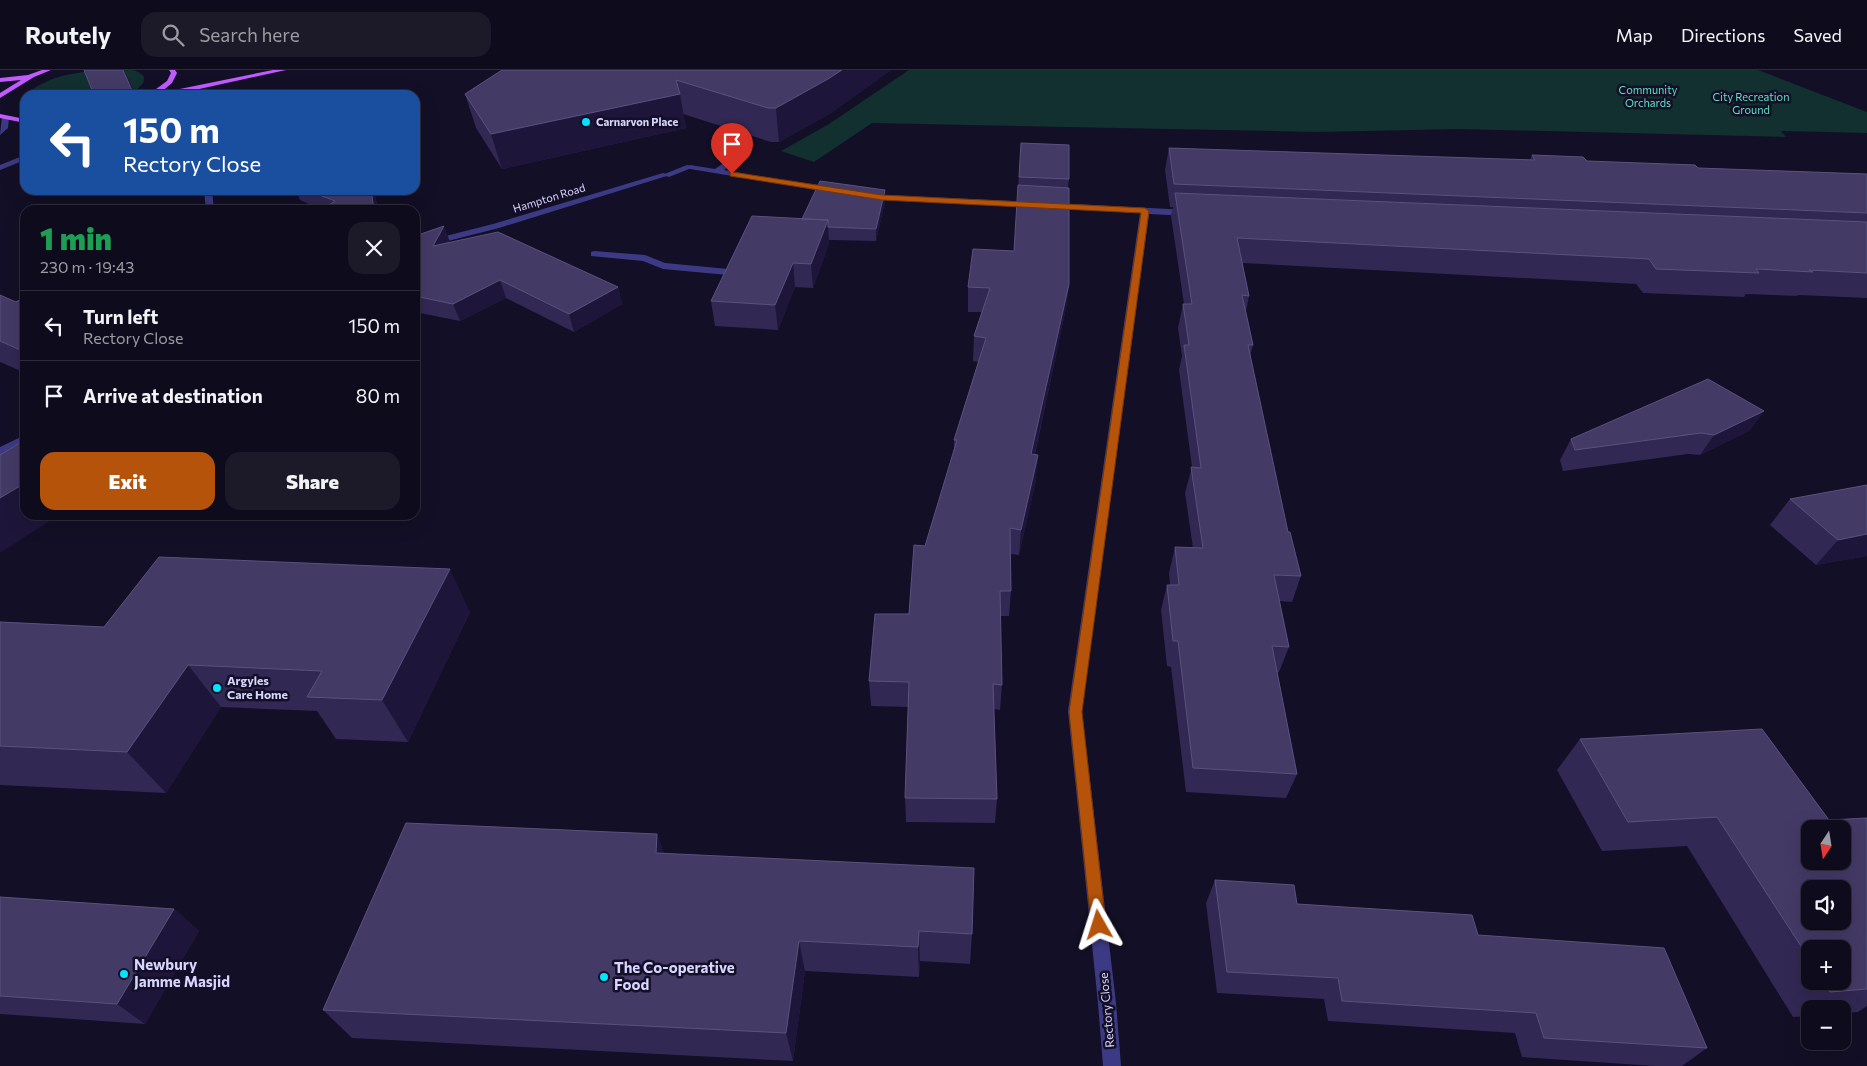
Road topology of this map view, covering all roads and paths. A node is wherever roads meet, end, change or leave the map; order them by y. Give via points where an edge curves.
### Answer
1 (48, 70) edge
2 (172, 70) edge
3 (283, 70) edge
4 (32, 76) junction
5 (0, 80) edge
6 (160, 90) edge
7 (186, 90) edge
8 (0, 96) edge
9 (3, 117) edge
10 (20, 120) edge
11 (0, 133) edge
12 (741, 155) dead end
13 (20, 159) edge
14 (0, 168) edge
15 (717, 171) junction
16 (844, 192) edge
17 (863, 195) edge
18 (1038, 206) edge
19 (1048, 206) edge
20 (1145, 211) junction
21 (1202, 213) edge
22 (420, 248) edge
23 (594, 254) dead end
24 (728, 272) edge
25 (20, 442) edge
26 (0, 452) edge
27 (1112, 1066) edge

1 - 4 main road
2 - 6 main road via 170,82
3 - 7 main road
4 - 5 main road
4 - 8 main road
9 - 10 main road
9 - 11 street via 4,128
12 - 15 street
13 - 14 street
15 - 16 street
15 - 22 street, Hampton Road via 690,167
17 - 18 street
19 - 20 street
20 - 21 street
20 - 27 street, Rectory Close via 1075,712
23 - 24 street via 645,258 663,266
25 - 26 street

